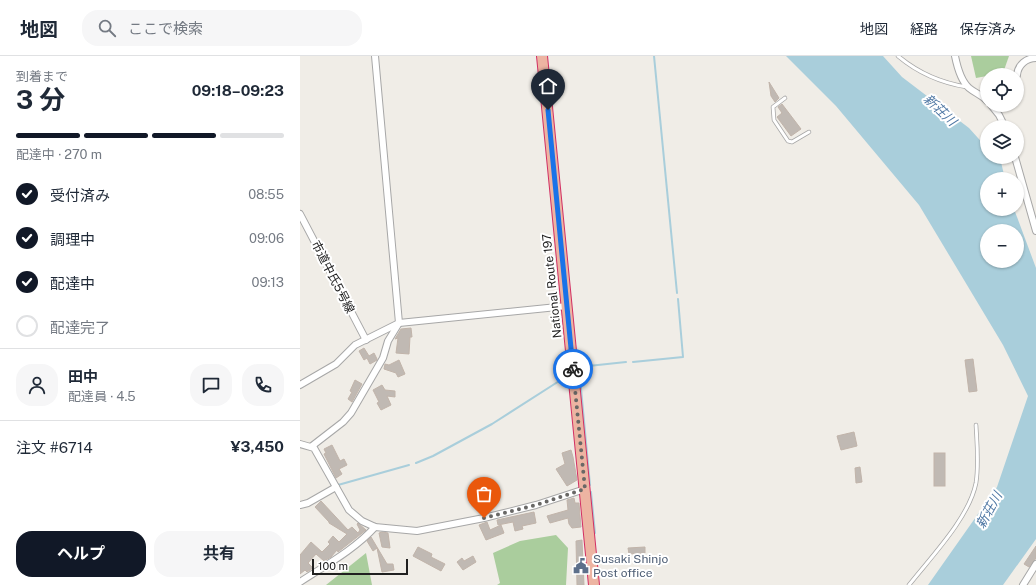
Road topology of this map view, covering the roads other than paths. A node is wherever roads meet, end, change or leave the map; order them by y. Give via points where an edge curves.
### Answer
1 (375, 56) edge
2 (542, 56) edge
3 (898, 56) edge
4 (955, 56) edge
5 (1036, 58) edge
6 (1019, 68) edge
7 (968, 87) junction
8 (980, 93) edge
9 (785, 98) dead end
10 (809, 132) dead end
11 (1017, 164) edge
12 (300, 214) edge
13 (1036, 231) edge
14 (567, 306) junction
15 (399, 322) junction
16 (366, 340) junction
17 (300, 385) edge
18 (976, 425) dead end
19 (300, 444) edge
20 (312, 446) junction
21 (336, 487) junction
22 (585, 489) junction
23 (300, 505) edge
24 (375, 527) junction
25 (1036, 564) edge
26 (300, 582) edge
27 (594, 585) edge
28 (909, 585) edge
29 (1023, 585) edge

1 - 15 street
2 - 14 highway, National Route 197
3 - 7 lane via 941,81
4 - 7 street
5 - 6 street via 1026,61
7 - 8 street
9 - 10 lane via 773,107 774,120 788,141 792,142
11 - 13 street
12 - 16 street, 市道中氏5号線
14 - 15 street
14 - 22 highway, National Route 197
15 - 16 street
15 - 20 street via 388,341 384,358 351,413
16 - 17 street via 355,345 336,364
18 - 28 lane via 978,469 970,502 952,531
19 - 20 street
20 - 21 street
21 - 23 street
21 - 24 street via 349,510 362,521
22 - 24 street via 484,518 417,531
22 - 27 highway, National Route 197
24 - 26 street via 349,550
25 - 29 street

